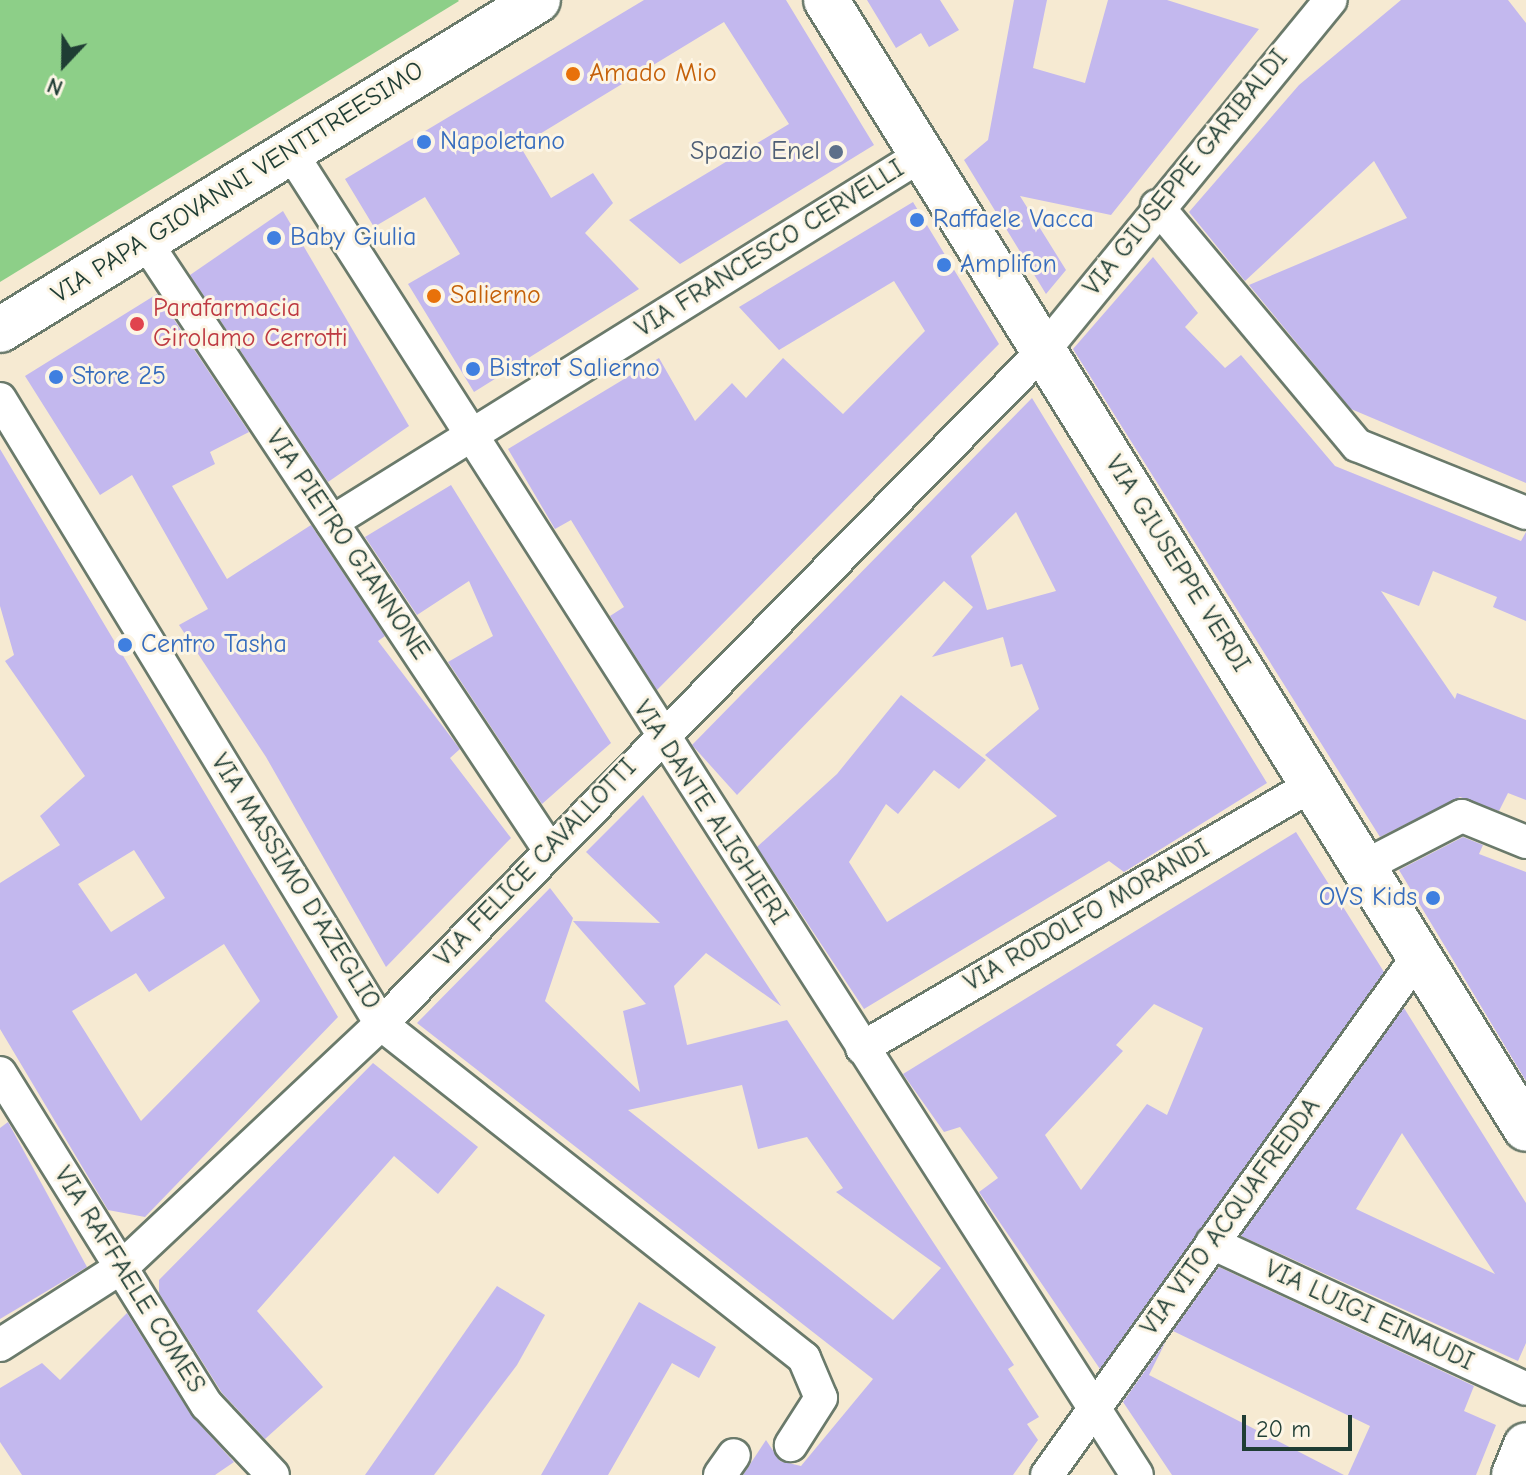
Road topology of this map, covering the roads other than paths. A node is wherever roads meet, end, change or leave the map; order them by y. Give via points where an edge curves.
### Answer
1 (538, 0) edge
2 (826, 0) edge
3 (1317, 2) edge
4 (480, 18) edge
5 (288, 148) junction
6 (923, 154) junction
7 (1157, 206) junction
8 (145, 241) junction
9 (0, 330) edge
10 (1045, 349) junction
11 (0, 399) edge
12 (471, 436) junction
13 (1526, 513) edge
14 (332, 522) junction
15 (659, 734) junction
16 (1312, 785) junction
17 (1526, 842) edge
18 (549, 849) junction
19 (1363, 867) junction
20 (1416, 959) junction
21 (381, 1024) junction
22 (862, 1048) junction
23 (4, 1087) edge
24 (1526, 1129) edge
25 (1212, 1243) junction
26 (122, 1267) junction
27 (0, 1345) edge
28 (1526, 1389) edge
29 (1093, 1407) junction
30 (791, 1445) dead end
31 (1526, 1445) edge
32 (261, 1472) edge
33 (1047, 1475) edge
34 (1137, 1475) edge
35 (1514, 1475) edge

1 - 4 street, VIA PAPA GIOVANNI VENTITREESIMO
2 - 6 street, VIA GIUSEPPE VERDI
3 - 7 street, VIA GIUSEPPE GARIBALDI
4 - 5 street, VIA PAPA GIOVANNI VENTITREESIMO
5 - 8 street, VIA PAPA GIOVANNI VENTITREESIMO
5 - 12 street, VIA DANTE ALIGHIERI
6 - 10 street, VIA GIUSEPPE VERDI
6 - 12 street, VIA FRANCESCO CERVELLI
7 - 10 street, VIA GIUSEPPE GARIBALDI
7 - 13 street via 1357,445
8 - 9 street, VIA PAPA GIOVANNI VENTITREESIMO
8 - 14 street, VIA PIETRO GIANNONE
10 - 15 street, VIA FELICE CAVALLOTTI
10 - 16 street, VIA GIUSEPPE VERDI
11 - 21 street, VIA MASSIMO D'AZEGLIO
12 - 14 street, VIA FRANCESCO CERVELLI
12 - 15 street, VIA DANTE ALIGHIERI
14 - 18 street, VIA PIETRO GIANNONE
15 - 18 street, VIA FELICE CAVALLOTTI
15 - 22 street, VIA DANTE ALIGHIERI
16 - 19 street, VIA GIUSEPPE VERDI
16 - 22 street, VIA RODOLFO MORANDI
17 - 19 street via 1462,816
18 - 21 street, VIA FELICE CAVALLOTTI
19 - 20 street, VIA GIUSEPPE VERDI
20 - 24 street, VIA GIUSEPPE VERDI
20 - 25 street, VIA VITO ACQUAFREDDA
21 - 26 street, VIA FELICE CAVALLOTTI
21 - 30 street, VIA MASSIMO D'AZEGLIO via 804,1358 821,1398
22 - 29 street, VIA DANTE ALIGHIERI
23 - 26 street, VIA RAFFAELE COMES
25 - 28 street, VIA LUIGI EINAUDI
25 - 29 street, VIA VITO ACQUAFREDDA
26 - 27 street, VIA FELICE CAVALLOTTI
26 - 32 street, VIA RAFFAELE COMES via 207,1405
29 - 33 street, VIA VITO ACQUAFREDDA
29 - 34 street, VIA DANTE ALIGHIERI
31 - 35 street

